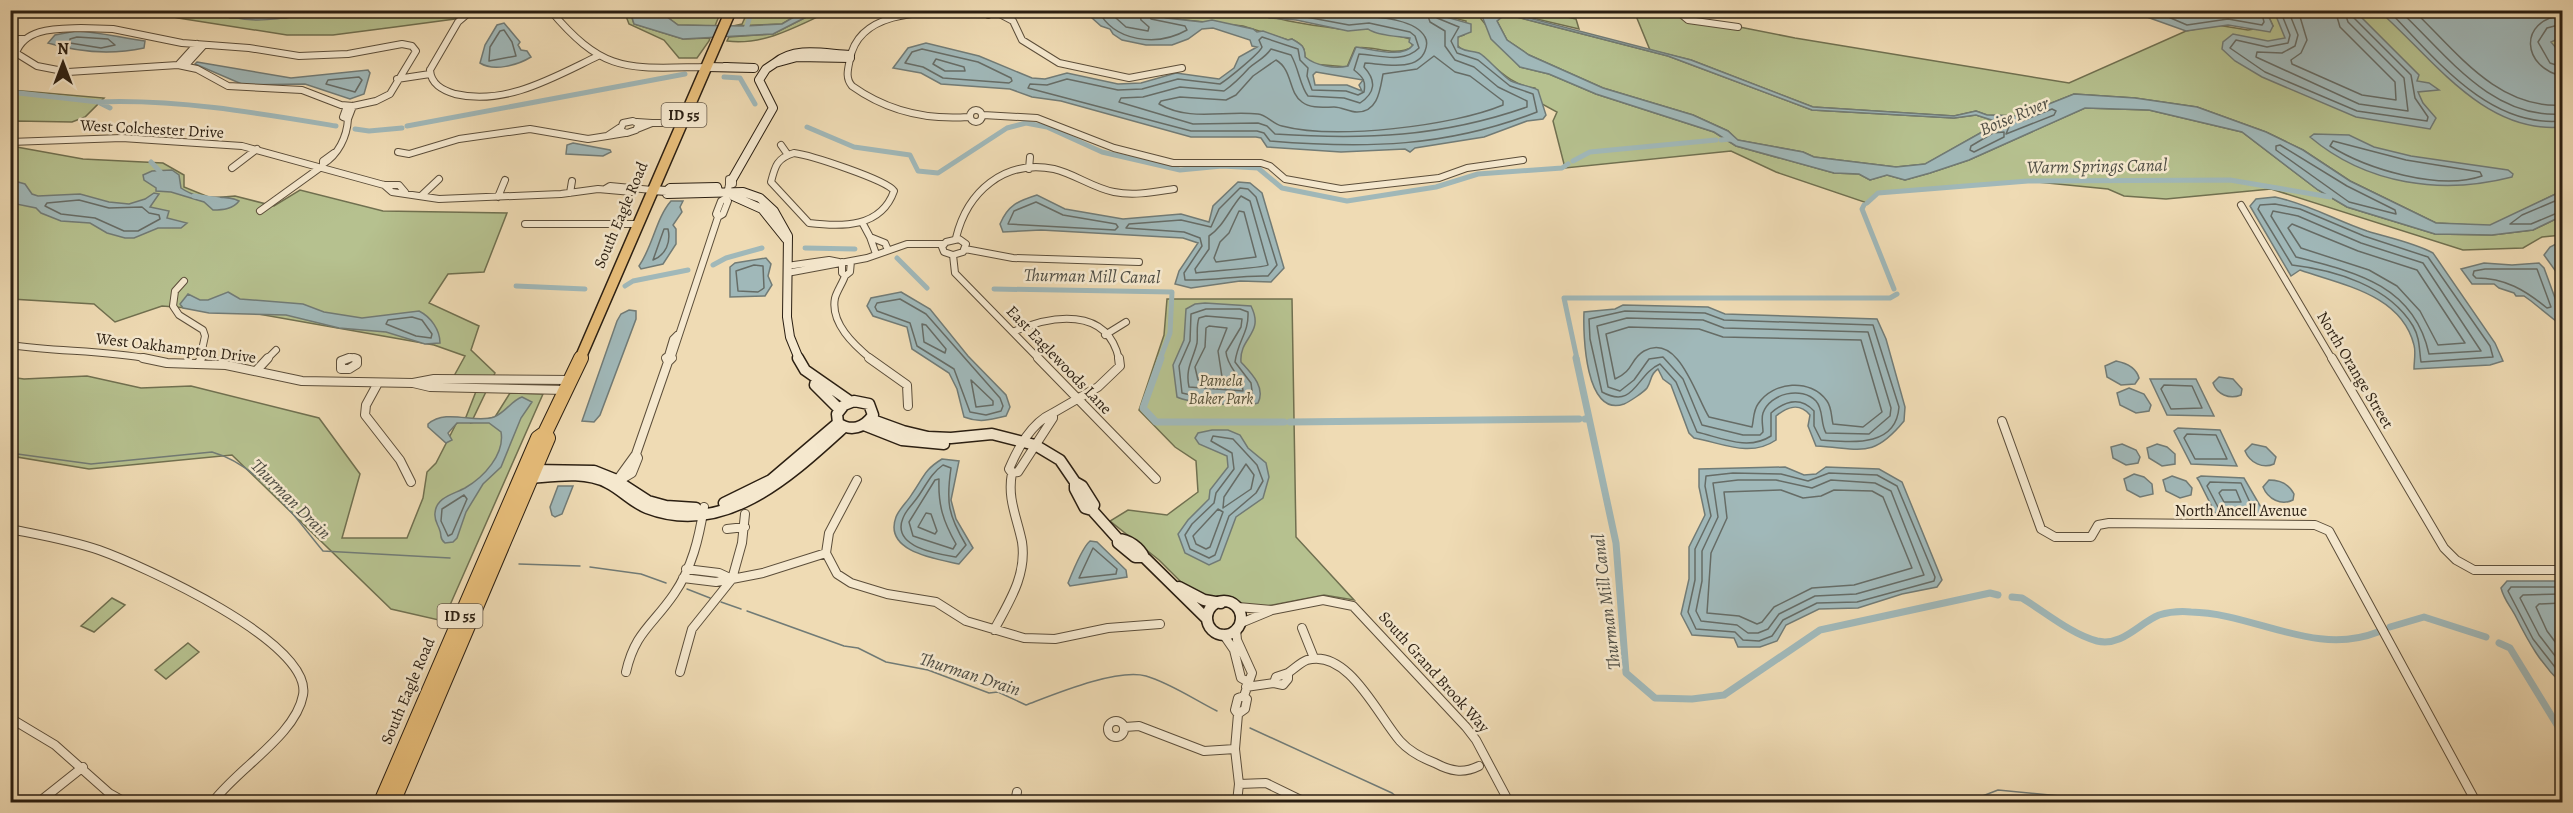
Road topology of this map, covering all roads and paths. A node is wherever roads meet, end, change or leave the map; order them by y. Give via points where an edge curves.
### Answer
1 (472, 10) edge
2 (550, 10) edge
3 (731, 10) edge
4 (1676, 10) edge
5 (982, 11) edge
6 (996, 11) edge
7 (1738, 27) dead end
8 (10, 39) edge
9 (24, 39) junction
10 (201, 45) junction
11 (598, 56) junction
12 (850, 57) junction
13 (182, 65) junction
14 (707, 67) junction
15 (1182, 68) dead end
16 (765, 70) junction
17 (430, 72) junction
18 (398, 77) junction
19 (350, 106) junction
20 (680, 123) junction
21 (637, 126) junction
22 (619, 128) junction
23 (625, 133) junction
24 (608, 136) junction
25 (10, 142) edge
26 (781, 145) dead end
27 (257, 149) junction
28 (398, 152) dead end
29 (788, 155) junction
30 (1030, 157) dead end
31 (1523, 160) dead end
32 (321, 166) junction
33 (232, 168) dead end
34 (1029, 169) junction
35 (439, 179) dead end
36 (505, 180) dead end
37 (572, 181) dead end
38 (728, 189) junction
39 (1174, 189) dead end
40 (652, 190) junction
41 (570, 193) junction
42 (421, 196) junction
43 (498, 197) junction
44 (2241, 205) dead end
45 (260, 211) dead end
46 (862, 222) junction
47 (525, 224) dead end
48 (638, 224) junction
49 (870, 237) junction
50 (956, 238) junction
51 (944, 244) junction
52 (965, 249) junction
53 (888, 250) junction
54 (876, 254) junction
55 (953, 255) junction
56 (851, 261) junction
57 (842, 262) junction
58 (1139, 262) dead end
59 (787, 269) junction
60 (845, 276) junction
61 (184, 281) dead end
62 (1126, 322) dead end
63 (1013, 332) junction
64 (1105, 335) junction
65 (10, 345) edge
66 (276, 350) dead end
67 (199, 364) junction
68 (345, 369) dead end
69 (256, 371) junction
70 (816, 381) junction
71 (338, 382) junction
72 (378, 383) junction
73 (568, 385) junction
74 (1077, 398) junction
75 (851, 402) junction
76 (908, 406) dead end
77 (839, 409) junction
78 (2002, 421) dead end
79 (867, 422) junction
80 (841, 425) junction
81 (1030, 443) junction
82 (530, 471) junction
83 (1156, 479) dead end
84 (857, 480) dead end
85 (411, 483) dead end
86 (614, 484) junction
87 (703, 510) junction
88 (745, 514) dead end
89 (745, 527) junction
90 (10, 529) edge
91 (728, 529) dead end
92 (826, 553) junction
93 (485, 558) junction
94 (686, 569) junction
95 (2562, 570) edge
96 (682, 578) junction
97 (732, 579) junction
98 (1175, 585) junction
99 (1221, 603) junction
100 (1238, 607) junction
101 (1272, 610) junction
102 (1206, 618) junction
103 (1160, 624) dead end
104 (1239, 626) junction
105 (1302, 628) dead end
106 (994, 630) junction
107 (1223, 634) junction
108 (453, 657) junction
109 (1314, 658) junction
110 (1248, 667) junction
111 (1238, 669) junction
112 (626, 672) dead end
113 (680, 672) dead end
114 (1247, 684) junction
115 (10, 718) edge
116 (1125, 728) dead end
117 (1235, 749) junction
118 (1479, 766) dead end
119 (83, 767) junction
120 (1239, 784) junction
121 (1017, 792) dead end
122 (39, 802) edge
123 (124, 802) edge
124 (213, 802) edge
125 (381, 802) edge
126 (393, 802) edge
127 (1015, 802) edge
128 (1237, 802) edge
129 (1305, 802) edge
130 (1509, 802) edge
131 (2476, 802) edge

1 - 17 street via 458,22
2 - 11 street via 582,45
3 - 14 highway, South Eagle Road / ID 55
4 - 7 street via 1689,20
5 - 6 street via 988,15
5 - 12 street via 882,22 861,33
6 - 15 street via 1013,21 1022,40 1059,63 1129,78
8 - 9 street
9 - 10 street via 44,31 94,27
9 - 13 street via 15,51 18,56 56,71 94,73
10 - 13 street
10 - 18 street via 314,56 408,44 415,48 415,54
11 - 14 street via 632,65
11 - 17 street via 488,98 467,97 439,88
12 - 16 street via 784,57
12 - 31 street via 848,81 864,93 918,116 968,117 976,111 983,115 1037,118 1114,148 1173,163 1261,163 1286,180 1341,189 1439,178 1467,168
13 - 19 street via 234,88 302,90
14 - 16 street
14 - 20 highway, South Eagle Road / ID 55
16 - 38 street via 759,90 773,108
17 - 18 street
18 - 19 street via 393,90 384,97
19 - 32 street via 348,129
20 - 21 street
20 - 40 highway, South Eagle Road / ID 55
21 - 22 street via 628,121
21 - 23 street
22 - 23 street
22 - 24 street
23 - 24 street
24 - 28 street via 588,139 530,129 459,139 409,154
25 - 27 street, West Colchester Drive via 122,138
26 - 29 street
27 - 32 street, West Colchester Drive
27 - 33 street
29 - 46 street via 776,166 771,182 809,223
29 - 46 street via 811,153 860,176 890,184 894,191 881,214
30 - 34 street
32 - 42 street, West Colchester Drive via 384,185 389,191
32 - 45 street
34 - 39 street via 1053,169 1126,194
34 - 50 street via 999,176 978,191 963,210
35 - 42 street
36 - 43 street
37 - 41 street
38 - 40 street via 715,194
38 - 59 street via 769,215 786,238
38 - 86 street via 716,214 677,335 679,339 636,454 638,458 632,473
40 - 41 street, West Colchester Drive
40 - 48 highway, South Eagle Road / ID 55
41 - 43 street, West Colchester Drive
42 - 43 street, West Colchester Drive
44 - 95 street, North Orange Street via 2444,548 2474,570
46 - 49 street
47 - 48 street
48 - 73 highway, South Eagle Road / ID 55
49 - 53 street via 885,243
49 - 54 street
50 - 51 street
50 - 52 street via 965,242
51 - 53 street via 920,242
51 - 55 street via 944,252
52 - 55 street
52 - 58 street via 1013,258
53 - 54 street
54 - 56 street
55 - 63 street, East Eaglewoods Lane via 955,273
56 - 57 street
56 - 60 street via 850,272
57 - 59 street
57 - 60 street
59 - 70 street via 787,326 797,355
60 - 76 street via 835,298 838,321 844,332 879,365 905,380 911,395
61 - 67 street via 175,291 173,306 205,334
62 - 64 street
63 - 64 street via 1036,320 1065,317 1089,321
63 - 74 street, East Eaglewoods Lane
64 - 74 street via 1116,348 1120,366 1096,389
65 - 67 street, West Oakhampton Drive via 115,352 167,363
66 - 69 street
67 - 69 street, West Oakhampton Drive
68 - 71 street
69 - 71 street, West Oakhampton Drive via 302,381
70 - 75 street
70 - 77 street via 814,385
71 - 72 street, West Oakhampton Drive
72 - 73 street, West Oakhampton Drive via 434,379
72 - 85 street via 365,415 400,460
73 - 82 highway, South Eagle Road / ID 55 via 545,433 538,438
74 - 81 street via 1041,419
74 - 83 street, East Eaglewoods Lane
75 - 77 street
75 - 79 street via 869,404 873,411
77 - 80 street
78 - 131 street, North Ancell Avenue via 2041,529 2051,537 2091,537 2098,525 2109,524 2315,525 2329,531
79 - 80 street via 854,428
79 - 81 street via 886,435 920,443 955,444 1000,437
80 - 87 street via 783,483 737,506
81 - 98 street via 1047,449 1066,466 1094,505 1092,510 1118,539 1125,539 1143,552
81 - 106 street via 1009,469 1012,473 1008,499 1023,558 1011,597
82 - 86 street
82 - 93 highway, South Eagle Road / ID 55
82 - 108 highway, South Eagle Road / ID 55
84 - 92 street via 829,533
86 - 87 street via 650,509 679,514
87 - 94 street via 700,535
88 - 89 street
89 - 91 street
89 - 97 street
90 - 124 street via 98,549 172,580 246,624 297,669 304,688 297,712 275,738 234,774
92 - 97 street
92 - 106 street via 837,574 851,583 936,602 966,621
93 - 108 highway via 488,567 457,638
93 - 125 highway, South Eagle Road / ID 55
94 - 96 street
94 - 97 street via 719,573
96 - 97 street via 716,582
96 - 112 street via 671,600 631,647
97 - 113 street via 692,629
98 - 99 street via 1204,600
98 - 102 street
99 - 100 street
99 - 102 street via 1210,608
100 - 101 street
100 - 104 street via 1243,616
101 - 104 street
101 - 130 street, South Grand Brook Way via 1323,600 1342,603 1362,614 1466,727
102 - 107 street via 1209,627
103 - 106 street via 1108,628 1055,639 1023,638
104 - 107 street
104 - 110 street via 1237,640
105 - 109 street
107 - 111 street via 1234,650
108 - 126 highway, South Eagle Road / ID 55
109 - 114 street via 1288,673 1283,685
109 - 118 street via 1333,661 1341,667 1365,692 1400,741 1421,757 1451,771
110 - 111 street
110 - 114 street via 1252,673
111 - 114 street
114 - 117 street via 1245,710 1238,714
115 - 119 street via 56,745
116 - 117 street via 1139,726 1203,751
117 - 120 street
119 - 122 street
119 - 123 street
120 - 128 street
120 - 129 street via 1266,783
121 - 127 street

